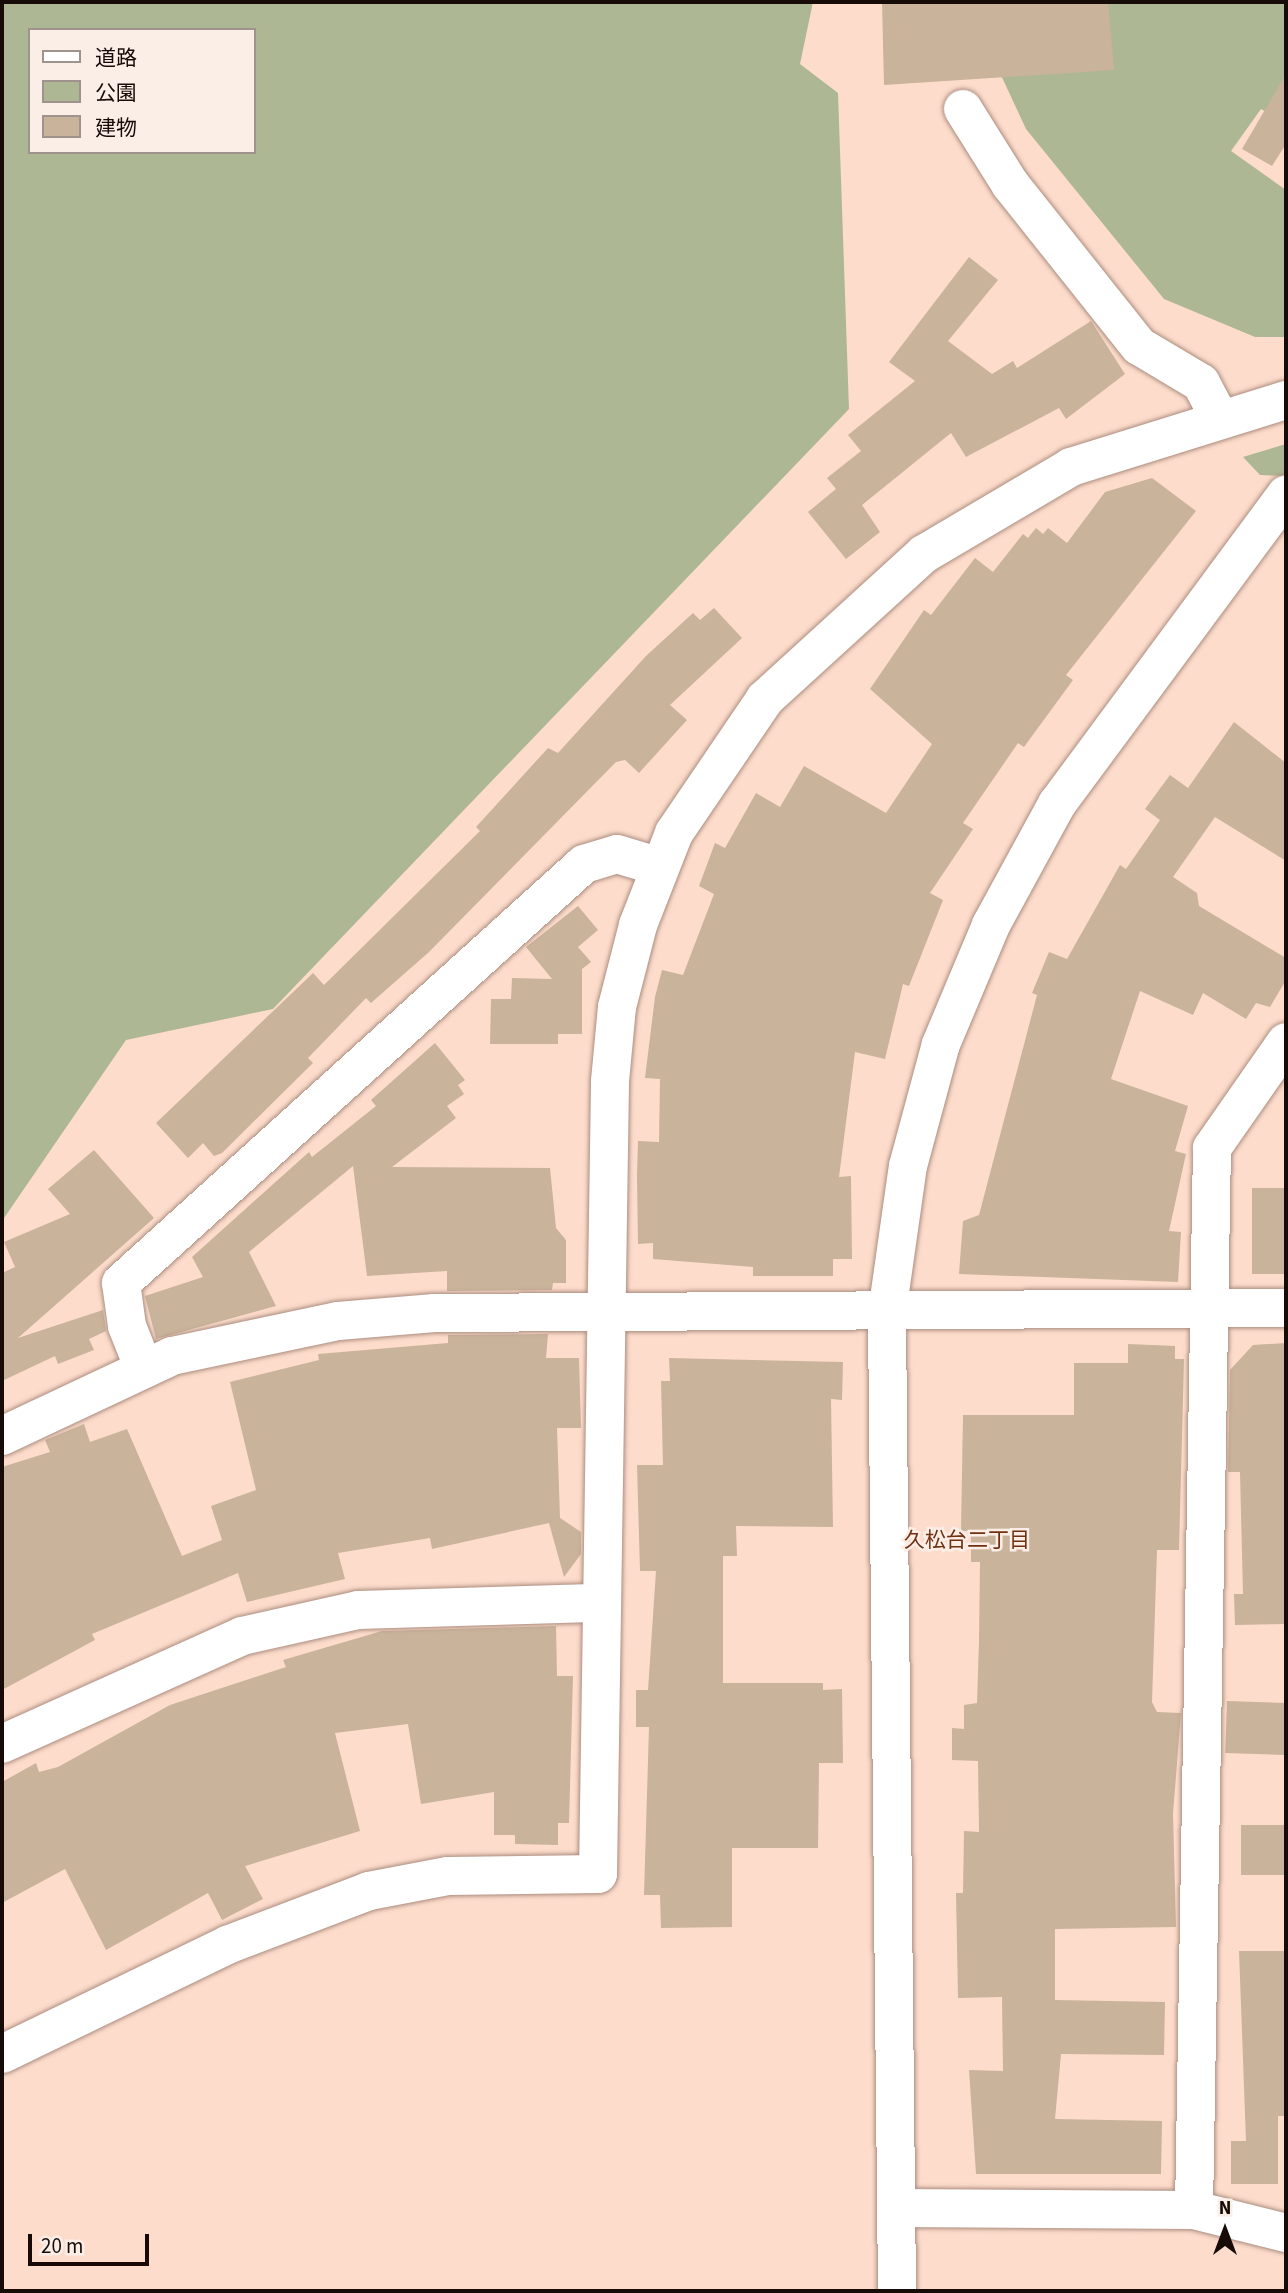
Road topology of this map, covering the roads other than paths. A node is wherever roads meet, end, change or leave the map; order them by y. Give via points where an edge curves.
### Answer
1 (963, 109) dead end
2 (1286, 400) edge
3 (1220, 419) junction
4 (1286, 494) edge
5 (660, 867) junction
6 (1286, 1042) edge
7 (1207, 1308) junction
8 (1286, 1308) edge
9 (887, 1313) junction
10 (608, 1315) junction
11 (144, 1368) junction
12 (2, 1436) edge
13 (601, 1603) junction
14 (2, 1744) edge
15 (2, 2054) edge
16 (897, 2207) junction
17 (1194, 2210) junction
18 (1286, 2234) edge
19 (897, 2291) edge

1 - 3 street via 1010,184 1139,346 1201,383
2 - 3 street
3 - 5 street via 1071,467 924,554 765,699 674,833
4 - 9 street via 1057,804 991,925 941,1044 908,1166
5 - 10 street via 617,1007 610,1081
5 - 11 street via 617,854 584,864 121,1283 127,1326
6 - 7 street via 1212,1148
7 - 8 street
7 - 9 street
7 - 17 street
9 - 10 street
9 - 16 street
10 - 11 street via 435,1312 338,1321 172,1356
10 - 13 street
11 - 12 street
13 - 14 street via 358,1610 242,1636
13 - 15 street via 598,1874 448,1876 369,1891 227,1945
16 - 17 street
16 - 19 street
17 - 18 street

